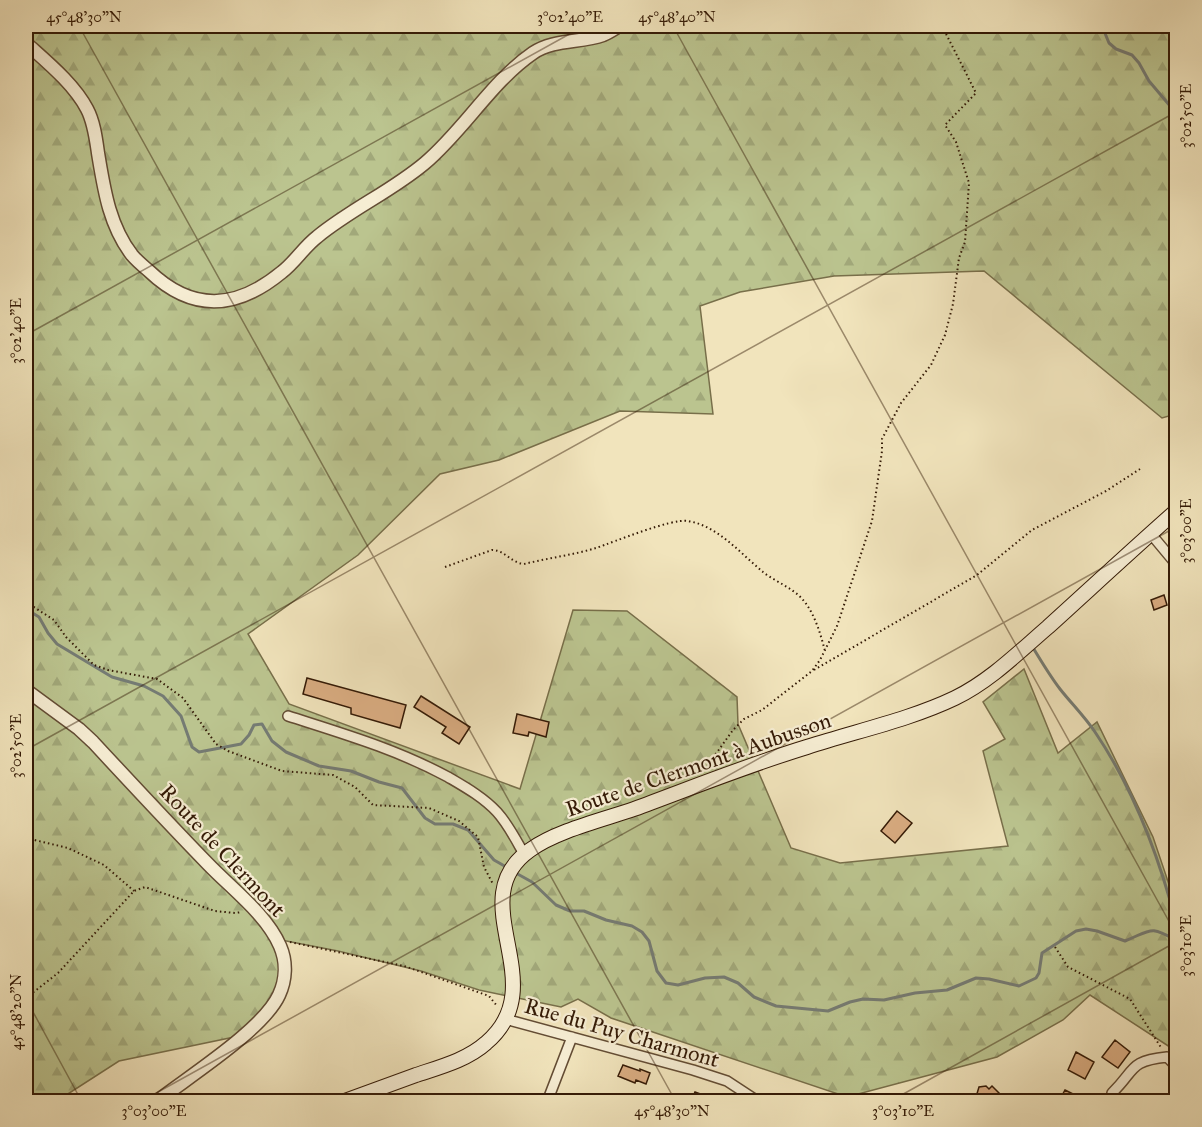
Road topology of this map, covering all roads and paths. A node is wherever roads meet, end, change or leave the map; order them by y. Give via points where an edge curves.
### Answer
1 (619, 26) edge
2 (942, 26) edge
3 (26, 43) edge
4 (1140, 469) dead end
5 (1176, 511) edge
6 (1151, 534) junction
7 (1176, 564) edge
8 (445, 567) dead end
9 (26, 602) edge
10 (825, 651) junction
11 (812, 671) junction
12 (26, 690) edge
13 (288, 716) dead end
14 (703, 770) dead end
15 (26, 838) edge
16 (524, 854) junction
17 (134, 891) junction
18 (502, 902) junction
19 (253, 909) junction
20 (276, 938) junction
21 (1055, 947) dead end
22 (26, 998) edge
23 (506, 1019) junction
24 (572, 1037) junction
25 (1167, 1057) junction
26 (1176, 1066) edge
27 (1112, 1093) dead end
28 (156, 1101) edge
29 (342, 1101) edge
30 (547, 1101) edge
31 (759, 1101) edge

1 - 3 street via 604,35 535,51 425,163 315,237 284,271 247,294 203,302 185,297 160,281 133,256 106,203 88,111 77,93
2 - 10 path via 976,93 945,125 957,142 968,176 965,242 949,321 938,351 901,403 882,439 872,521
4 - 11 path via 1032,530 963,584
5 - 6 main road, Route de Clermont à Aubusson
6 - 7 street
6 - 16 main road, Route de Clermont à Aubusson via 1009,660 965,693 564,834
8 - 10 path via 492,550 524,564 589,550 687,521 725,538 765,574 799,596 815,621
9 - 18 path via 54,620 94,665 157,678 183,698 216,744 228,751 282,771 333,775 355,787 373,805 429,807 459,821 478,837 484,867
10 - 11 path
11 - 14 path via 762,710 744,719
12 - 19 street, Route de Clermont via 93,742
13 - 16 street via 390,749 478,795 497,812
15 - 17 path via 68,848 104,865
16 - 18 main road, Route de Clermont à Aubusson via 507,880
17 - 19 path via 145,887 215,911 235,913
17 - 22 path via 58,973
18 - 23 main road, Route de Clermont à Aubusson via 514,983
19 - 20 street, Route de Clermont
20 - 23 path via 383,961 471,988 489,996
20 - 28 street, Route de Clermont via 285,972 272,1007 241,1038
21 - 25 path via 1068,967 1130,999
23 - 24 street, Rue du Puy Charmont
23 - 29 main road, Route de Clermont à Aubusson via 490,1040 467,1055
24 - 30 street
24 - 31 street, Rue du Puy Charmont via 727,1081
25 - 26 street
25 - 27 street via 1147,1059 1132,1067

